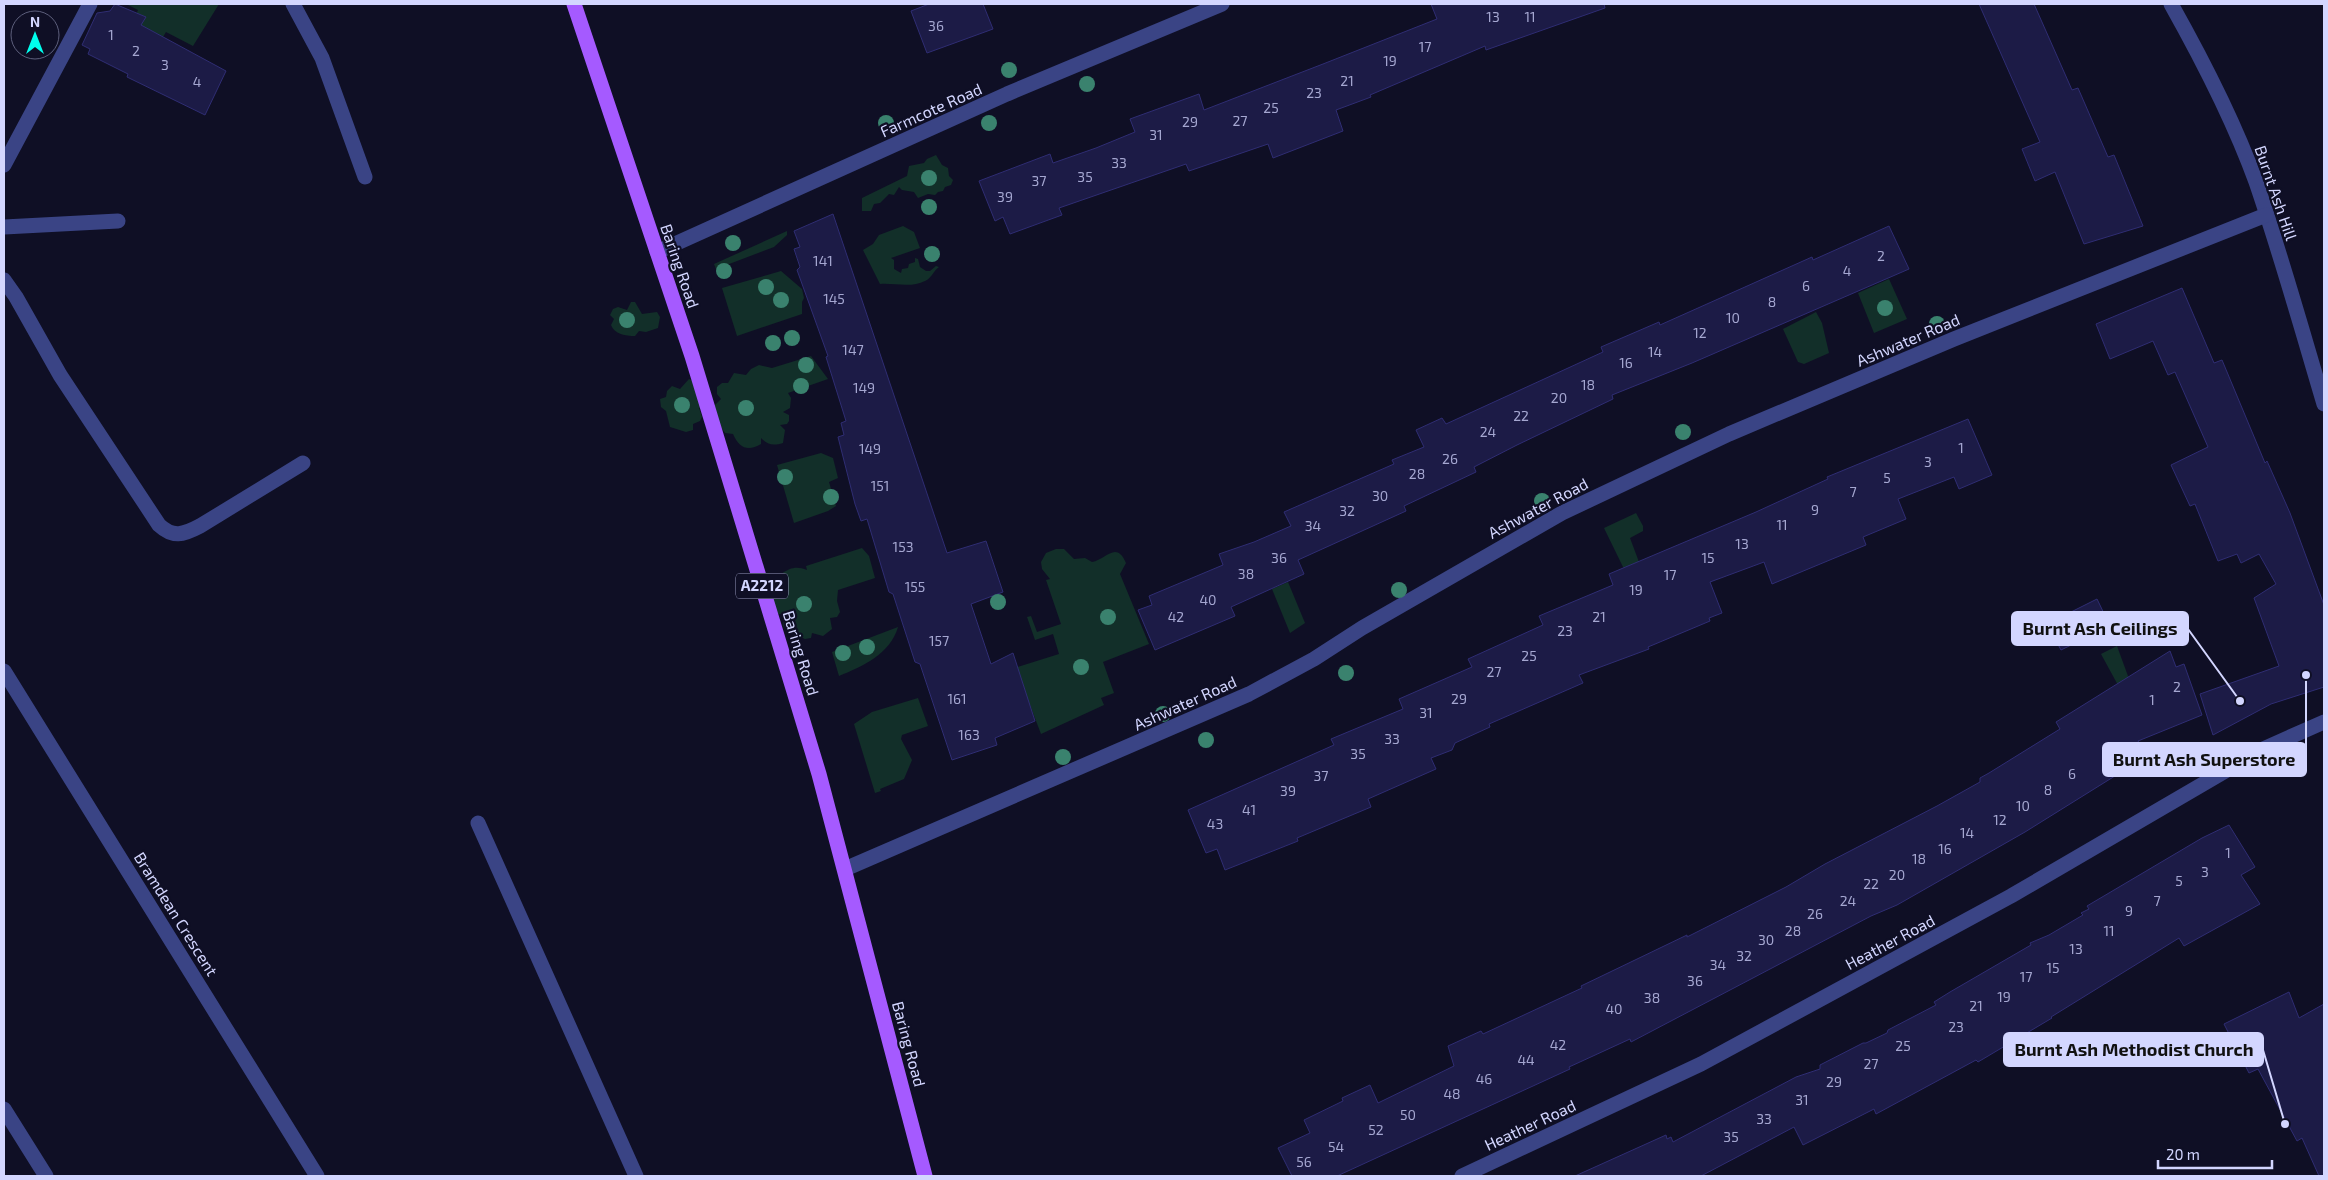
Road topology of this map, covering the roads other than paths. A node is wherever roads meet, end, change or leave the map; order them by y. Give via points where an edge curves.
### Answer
1 (90, 4) edge
2 (293, 4) edge
3 (574, 4) edge
4 (1222, 4) edge
5 (2171, 4) edge
6 (4, 166) edge
7 (365, 177) dead end
8 (2266, 215) junction
9 (118, 221) dead end
10 (4, 227) edge
11 (657, 252) junction
12 (4, 280) edge
13 (2324, 404) edge
14 (303, 463) dead end
15 (4, 671) edge
16 (2324, 722) edge
17 (478, 823) dead end
18 (845, 869) junction
19 (4, 1109) edge
20 (46, 1176) edge
21 (317, 1176) edge
22 (636, 1176) edge
23 (925, 1176) edge
24 (1462, 1176) edge

1 - 6 street
2 - 7 street via 322,58
3 - 11 main road, Baring Road / A2212
4 - 11 street, Farmcote Road via 1007,94
5 - 8 street, Burnt Ash Hill via 2224,107 2256,182
8 - 13 street, Burnt Ash Hill
8 - 18 street, Ashwater Road via 1954,339 1729,434 1562,513 1256,690
9 - 10 street
11 - 18 main road, Baring Road / A2212 via 742,516
12 - 14 street via 60,376 167,533 184,534 200,526
15 - 21 street, Bramdean Crescent
16 - 24 street, Heather Road via 2263,749 2011,896 1701,1064
17 - 22 street
18 - 23 main road, Baring Road / A2212
19 - 20 street

